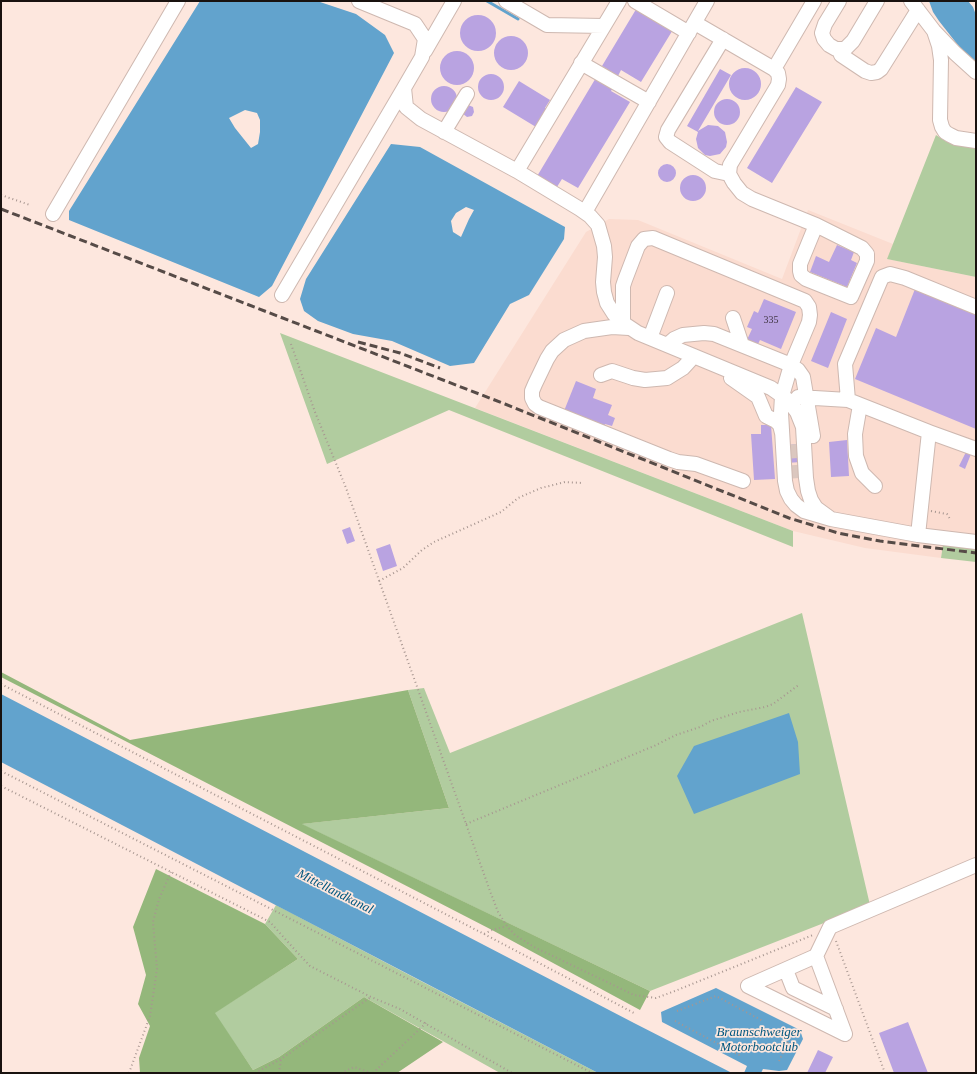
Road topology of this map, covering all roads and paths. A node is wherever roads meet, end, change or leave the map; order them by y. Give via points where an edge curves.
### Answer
1 (178, 1) edge
2 (359, 1) edge
3 (454, 1) edge
4 (506, 1) edge
5 (619, 1) edge
6 (635, 1) edge
7 (707, 1) edge
8 (814, 1) edge
9 (839, 1) edge
10 (877, 1) edge
11 (915, 6) edge
12 (604, 26) junction
13 (692, 28) junction
14 (934, 31) junction
15 (723, 39) junction
16 (839, 49) junction
17 (422, 57) junction
18 (581, 63) junction
19 (774, 69) junction
20 (976, 72) edge
21 (404, 88) junction
22 (467, 94) dead end
23 (649, 102) junction
24 (444, 132) junction
25 (976, 141) edge
26 (517, 171) junction
27 (728, 174) junction
28 (1, 194) edge
29 (30, 205) dead end
30 (585, 212) junction
31 (53, 214) dead end
32 (816, 225) junction
33 (818, 284) junction
34 (667, 293) dead end
35 (282, 296) dead end
36 (809, 307) junction
37 (976, 307) edge
38 (733, 318) dead end
39 (626, 326) junction
40 (650, 338) junction
41 (291, 344) dead end
42 (667, 345) junction
43 (742, 345) junction
44 (700, 358) junction
45 (791, 365) junction
46 (601, 375) dead end
47 (782, 396) junction
48 (807, 398) junction
49 (854, 402) junction
50 (929, 432) junction
51 (789, 441) junction
52 (976, 449) edge
53 (789, 467) tunnel mouth
54 (799, 478) tunnel mouth
55 (743, 481) dead end
56 (583, 483) dead end
57 (875, 486) dead end
58 (920, 510) junction
59 (804, 511) junction
60 (831, 519) junction
61 (950, 519) dead end
62 (852, 524) junction
63 (918, 535) junction
64 (976, 542) edge
65 (379, 581) junction
66 (1, 684) edge
67 (800, 684) dead end
68 (1, 771) edge
69 (1, 786) edge
70 (466, 824) junction
71 (976, 865) edge
72 (171, 872) junction
73 (507, 926) junction
74 (830, 927) junction
75 (484, 934) junction
76 (814, 934) dead end
77 (816, 956) junction
78 (786, 970) junction
79 (371, 997) junction
80 (836, 1009) junction
81 (677, 1011) dead end
82 (634, 1013) dead end
83 (675, 1021) dead end
84 (763, 1021) dead end
85 (426, 1023) junction
86 (790, 1038) dead end
87 (741, 1056) dead end
88 (281, 1059) junction
89 (779, 1061) dead end
90 (585, 1070) junction
91 (129, 1073) edge
92 (255, 1073) edge
93 (279, 1073) edge
94 (341, 1073) edge
95 (372, 1073) edge
96 (512, 1073) edge
97 (584, 1073) edge
98 (592, 1073) edge
99 (884, 1073) edge

1 - 31 lane
2 - 17 lane via 415,24 425,39
3 - 17 lane
4 - 12 lane via 547,25
5 - 12 lane
6 - 13 lane
7 - 13 lane
8 - 19 lane
9 - 16 lane via 822,33 829,45
10 - 16 lane via 853,41 845,49
11 - 14 lane
11 - 16 lane via 877,72 865,71 841,55
12 - 18 lane
13 - 15 lane
13 - 23 lane
14 - 20 lane
14 - 25 lane via 941,60 942,127 945,132 956,138
15 - 19 lane
15 - 27 lane via 666,137 715,171
17 - 21 lane
18 - 23 lane
18 - 26 lane
19 - 27 lane via 778,73 778,85 730,165
21 - 24 lane via 406,107
21 - 35 lane
22 - 24 lane
23 - 30 lane
24 - 26 lane
26 - 30 lane
27 - 32 lane via 742,193 752,199
28 - 29 path
30 - 39 lane via 598,225 604,246 603,282 607,303
32 - 33 lane via 800,264 800,271 806,279
32 - 33 lane via 862,248 867,254 867,261 851,297
33 - 36 lane
34 - 40 lane
36 - 39 lane via 795,295 653,238 644,239 638,246 622,286
36 - 45 lane via 809,322
37 - 49 lane via 905,278 890,274 882,277 845,364
38 - 43 lane
39 - 40 lane
39 - 55 lane via 584,331 564,340 552,351 535,384 532,398 535,404 669,459 696,464
40 - 42 lane
41 - 65 path
42 - 43 lane via 683,335 704,333 724,337
42 - 44 lane
43 - 45 lane
44 - 46 lane via 667,378 645,380 612,371
44 - 47 lane via 771,388
44 - 51 lane via 758,397 766,416 776,421
45 - 47 lane
45 - 48 lane via 803,377
47 - 48 lane
47 - 51 lane
47 - 60 lane via 794,407 803,427 806,478 811,500 816,508
48 - 49 lane
48 - 62 lane via 817,497 826,510
49 - 50 lane
49 - 57 lane via 856,456 862,473
50 - 52 lane
50 - 58 lane
51 - 59 lane via 785,481 787,491 796,505
53 - 59 lane via 792,489
54 - 60 lane via 806,503 815,512
56 - 65 path via 565,482 541,488 518,498 501,512 434,542 403,568
58 - 61 path via 948,514
58 - 63 lane
59 - 60 lane
60 - 62 lane
62 - 63 lane
63 - 64 lane
65 - 70 path
66 - 75 path
67 - 70 path via 773,704 739,712 676,735
68 - 90 path
69 - 72 path
70 - 73 path via 498,912
71 - 74 lane
72 - 79 path via 270,922 310,966
72 - 91 path via 159,899 153,922 157,969 150,1016
73 - 75 path
73 - 76 path via 525,942 542,951 634,995 656,998
74 - 77 lane
74 - 99 path
75 - 82 path
77 - 78 lane
77 - 80 lane
78 - 80 lane via 793,988
78 - 80 lane via 748,986 845,1034
79 - 85 path
79 - 88 path
81 - 84 path via 716,996
83 - 87 path
85 - 95 path
85 - 96 path
86 - 89 path
88 - 92 path
88 - 93 path
90 - 97 path
90 - 98 path
94 - 95 path via 354,1067

